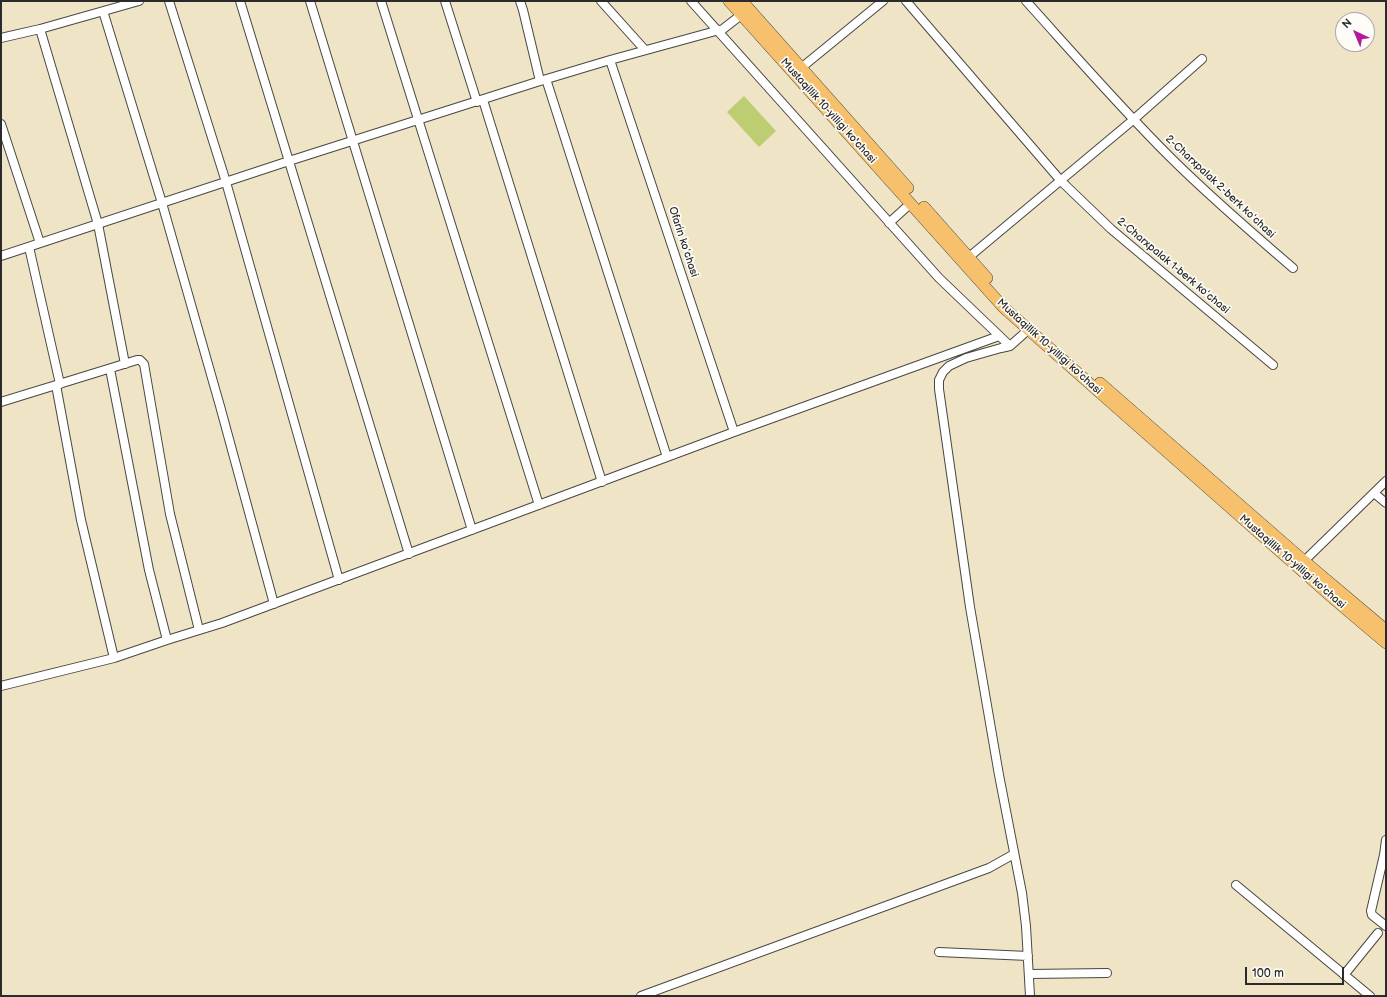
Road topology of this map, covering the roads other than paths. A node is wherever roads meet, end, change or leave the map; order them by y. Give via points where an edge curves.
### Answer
1 (139, 1) edge
2 (170, 1) edge
3 (240, 1) edge
4 (310, 1) edge
5 (381, 1) edge
6 (445, 1) edge
7 (520, 1) edge
8 (601, 1) edge
9 (691, 1) edge
10 (729, 1) edge
11 (742, 1) edge
12 (883, 1) edge
13 (906, 1) edge
14 (1026, 1) edge
15 (103, 11) junction
16 (738, 18) junction
17 (40, 29) junction
18 (720, 30) junction
19 (1, 38) edge
20 (645, 50) junction
21 (1202, 59) dead end
22 (610, 60) junction
23 (801, 68) junction
24 (543, 80) junction
25 (480, 101) junction
26 (1133, 120) junction
27 (418, 121) junction
28 (1, 124) edge
29 (352, 142) junction
30 (289, 161) junction
31 (1061, 181) junction
32 (226, 182) junction
33 (162, 204) junction
34 (908, 206) junction
35 (889, 223) junction
36 (98, 224) junction
37 (40, 243) junction
38 (30, 247) junction
39 (1, 256) edge
40 (969, 257) junction
41 (1293, 268) dead end
42 (1028, 330) junction
43 (999, 336) junction
44 (1010, 346) junction
45 (125, 364) junction
46 (1273, 365) dead end
47 (110, 369) junction
48 (58, 385) junction
49 (1, 402) edge
50 (734, 432) junction
51 (666, 457) junction
52 (1386, 481) edge
53 (602, 482) junction
54 (1374, 493) junction
55 (1386, 503) edge
56 (539, 505) junction
57 (472, 530) junction
58 (409, 554) junction
59 (1301, 564) junction
60 (338, 580) junction
61 (274, 604) junction
62 (198, 630) junction
63 (1386, 630) edge
64 (167, 640) junction
65 (1386, 643) edge
66 (114, 658) junction
67 (1, 686) edge
68 (1386, 840) edge
69 (1014, 854) junction
70 (1236, 885) dead end
71 (1386, 926) edge
72 (1378, 933) dead end
73 (939, 952) dead end
74 (1028, 956) junction
75 (1107, 973) dead end
76 (1029, 974) junction
77 (1344, 975) junction
78 (641, 996) edge
79 (1030, 996) edge
80 (1370, 996) edge

1 - 15 street
2 - 32 street
3 - 30 street
4 - 29 street
5 - 27 street
6 - 25 street
7 - 24 street
8 - 20 street
9 - 18 street
10 - 16 main road, Mustaqillik 10-yilligi ko'chasi
11 - 23 main road, Mustaqillik 10-yilligi ko'chasi
12 - 23 street
13 - 31 street, 2-Charxpalak 1-berk koʻchasi
14 - 26 street, 2-Charxpalak 2-berk koʻchasi
15 - 17 street
15 - 33 street
16 - 18 street
16 - 34 main road, Mustaqillik 10-yilligi ko'chasi
17 - 19 street
17 - 36 street
18 - 20 street
18 - 35 street
20 - 22 street
21 - 26 street
22 - 24 street
22 - 50 street, Ofarin koʻchasi
23 - 40 main road, Mustaqillik 10-yilligi ko'chasi
24 - 25 street
24 - 51 street
25 - 27 street
25 - 53 street
26 - 31 street
26 - 41 street, 2-Charxpalak 2-berk koʻchasi via 1237,220
27 - 29 street
27 - 56 street
28 - 37 street
29 - 30 street
29 - 57 street
30 - 32 street
30 - 58 street
31 - 40 street
31 - 46 street, 2-Charxpalak 1-berk koʻchasi via 1111,228
32 - 33 street
32 - 60 street
33 - 36 street
33 - 61 street
34 - 35 street
34 - 42 main road, Mustaqillik 10-yilligi ko'chasi
35 - 43 street via 939,278
36 - 37 street
36 - 45 street
37 - 38 street
38 - 39 street
38 - 48 street
40 - 59 main road, Mustaqillik 10-yilligi ko'chasi via 1010,305
42 - 44 street
42 - 59 main road, Mustaqillik 10-yilligi ko'chasi
43 - 44 street
43 - 50 street
44 - 69 street via 966,358 949,366 939,380 939,389 970,607
45 - 47 street
45 - 62 street via 140,360 145,366 170,514
47 - 48 street
47 - 64 street via 149,570
48 - 49 street
48 - 66 street via 81,520
50 - 51 street
51 - 53 street
52 - 54 street
53 - 56 street
54 - 55 street
54 - 59 street
56 - 57 street
57 - 58 street
58 - 60 street
59 - 63 main road, Mustaqillik 10-yilligi ko'chasi
59 - 65 main road, Mustaqillik 10-yilligi ko'chasi
60 - 61 street
61 - 62 street
62 - 64 street
64 - 66 street
66 - 67 street
68 - 71 street via 1371,913
69 - 74 street via 1022,893
69 - 78 street via 988,868
70 - 77 street
72 - 77 street
73 - 74 street
74 - 76 street
75 - 76 street
76 - 79 street
77 - 80 street

